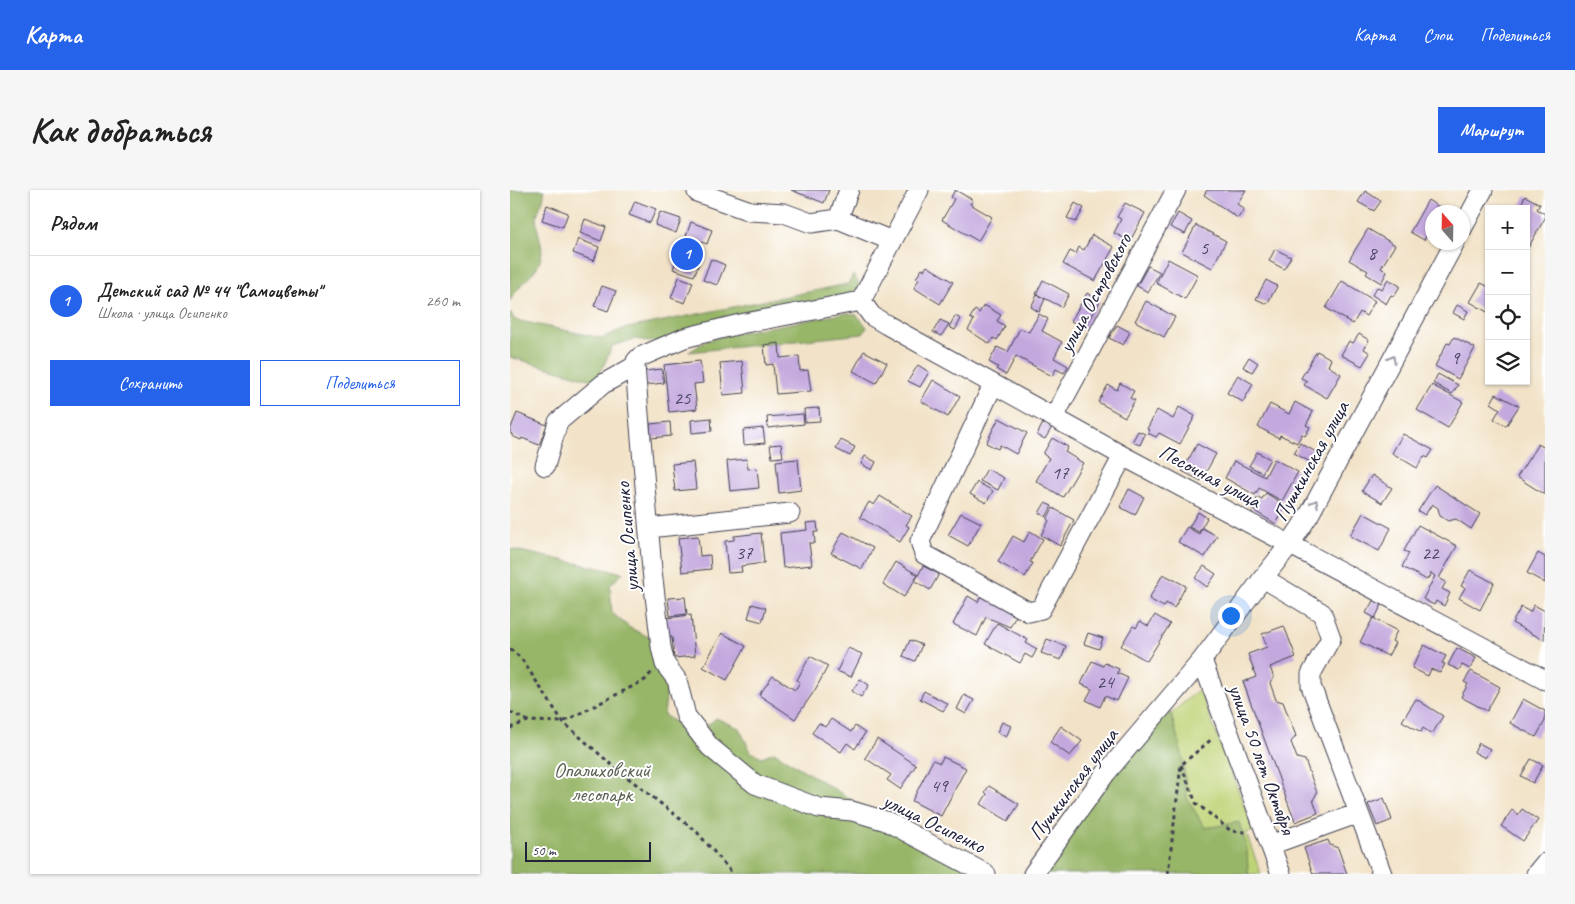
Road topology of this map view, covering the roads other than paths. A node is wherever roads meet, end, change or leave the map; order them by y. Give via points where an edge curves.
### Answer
1 (698, 190) edge
2 (849, 190) edge
3 (919, 190) edge
4 (1176, 190) edge
5 (1483, 190) edge
6 (1470, 214) edge
7 (838, 219) junction
8 (892, 241) junction
9 (1451, 250) edge
10 (861, 302) junction
11 (635, 366) junction
12 (993, 385) junction
13 (1054, 417) junction
14 (1123, 456) junction
15 (545, 466) dead end
16 (790, 513) dead end
17 (649, 528) junction
18 (1290, 544) junction
19 (1263, 578) junction
20 (1202, 660) junction
21 (1545, 680) edge
22 (1359, 813) junction
23 (1270, 845) junction
24 (1545, 862) edge
25 (986, 874) edge
26 (1033, 874) edge
27 (1281, 874) edge
28 (1382, 874) edge
29 (1536, 874) edge

1 - 7 street via 750,211 784,213 811,223
2 - 7 street
3 - 8 street
4 - 13 street, улица Островского
5 - 6 street
7 - 8 street
8 - 10 street
18 -> 9 street, Пушкинская улица via 1309,515
10 - 11 street via 740,324 684,338 640,357
10 - 12 street, Песочная улица via 872,316
11 - 15 street via 603,384 558,422
11 - 17 street, улица Осипенко
12 - 13 street, Песочная улица
12 - 14 street via 920,541 924,554 1014,604 1029,612 1042,609
13 - 14 street, Песочная улица
14 - 18 street, Песочная улица
16 - 17 street
17 - 25 street, улица Осипенко via 663,659 677,680 686,716 710,747 755,784 818,808 852,811 886,821
18 - 19 street, Пушкинская улица
18 - 21 street, Песочная улица
19 - 20 street, Пушкинская улица
19 - 22 street via 1322,613 1331,638 1311,674 1311,686
20 - 23 street, улица 50 лет Октября
20 - 26 street, Пушкинская улица via 1106,773
22 - 23 street
22 - 28 street
23 - 27 street, улица 50 лет Октября
24 - 29 street

